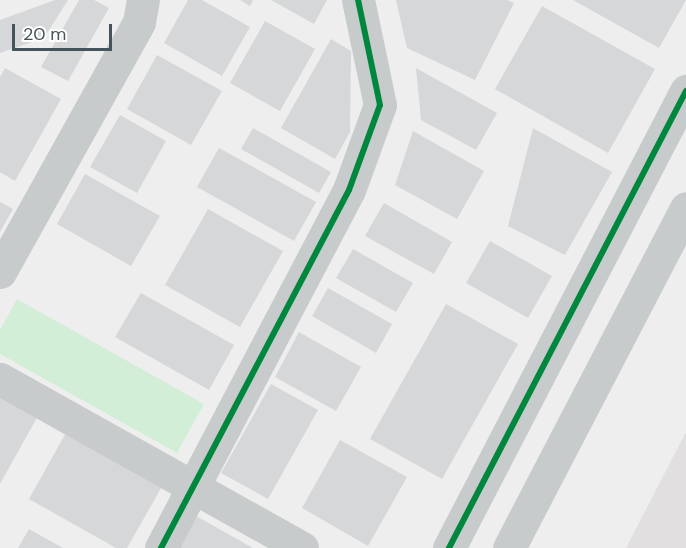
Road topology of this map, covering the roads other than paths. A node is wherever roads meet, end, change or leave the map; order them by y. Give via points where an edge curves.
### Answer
1 (144, 0) edge
2 (358, 0) edge
3 (686, 91) edge
4 (686, 208) edge
5 (0, 272) edge
6 (0, 379) edge
7 (194, 488) junction
8 (161, 548) edge
9 (302, 548) edge
10 (449, 548) edge
11 (508, 548) edge

1 - 5 street via 139,22
2 - 7 street via 380,105 349,189
3 - 10 street
4 - 11 street
6 - 7 street
7 - 8 street
7 - 9 street

